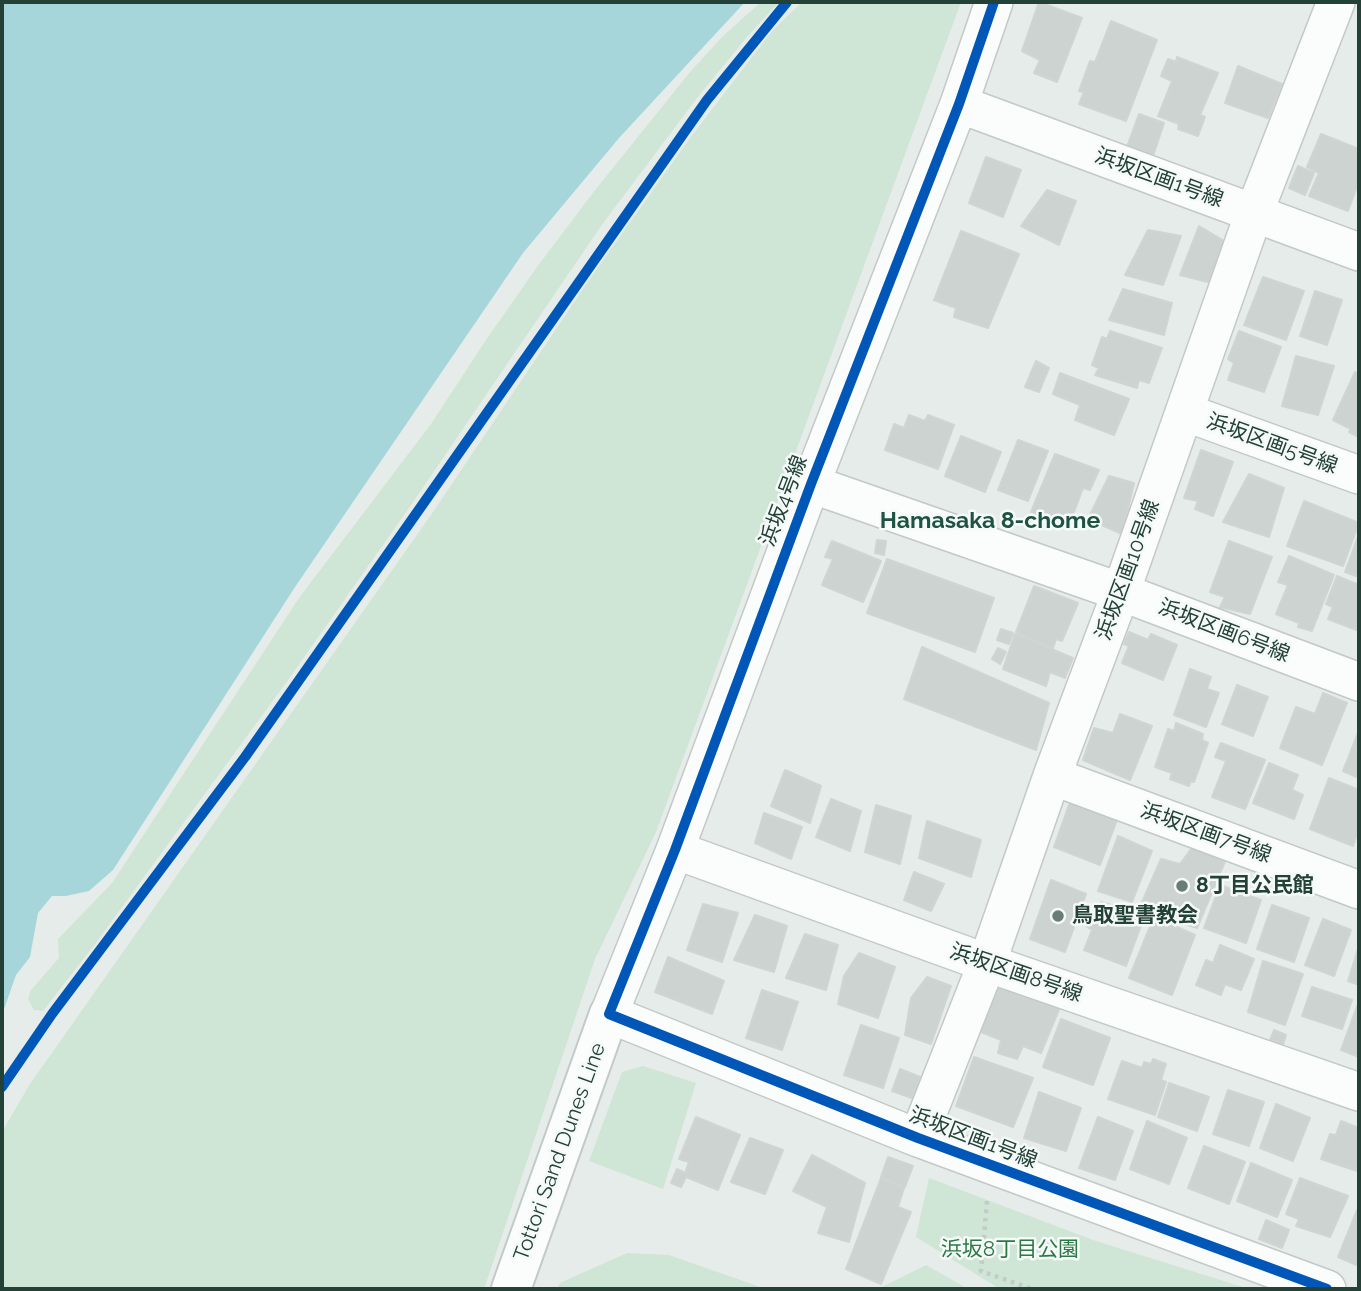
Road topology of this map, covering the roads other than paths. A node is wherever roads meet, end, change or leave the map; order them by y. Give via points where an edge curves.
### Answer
1 (993, 2) edge
2 (1336, 2) edge
3 (959, 104) junction
4 (1254, 213) junction
5 (1359, 252) edge
6 (1184, 412) junction
7 (1359, 475) edge
8 (811, 484) junction
9 (1121, 592) junction
10 (1359, 681) edge
11 (1052, 776) junction
12 (675, 850) junction
13 (1359, 890) edge
14 (987, 963) junction
15 (609, 1014) junction
16 (1359, 1092) edge
17 (918, 1138) junction
18 (511, 1289) edge
19 (1327, 1289) edge

1 - 3 street, 浜坂4号線
2 - 4 street, 浜坂区画10号線
3 - 4 street, 浜坂区画1号線
3 - 8 street, 浜坂4号線
4 - 5 street, 浜坂区画1号線
4 - 6 street, 浜坂区画10号線
6 - 7 street, 浜坂区画5号線
6 - 9 street, 浜坂区画10号線
8 - 9 street, 浜坂区画6号線
8 - 12 street, 浜坂4号線
9 - 10 street, 浜坂区画6号線
9 - 11 street, 浜坂区画10号線
11 - 13 street, 浜坂区画7号線
11 - 14 street, 浜坂区画10号線
12 - 14 street, 浜坂区画8号線
12 - 15 street, 浜坂4号線
14 - 16 street, 浜坂区画8号線
14 - 17 street, 浜坂区画10号線
15 - 17 street, 浜坂区画1号線
15 - 18 main road, Tottori Sand Dunes Line
17 - 19 street, 浜坂区画1号線

